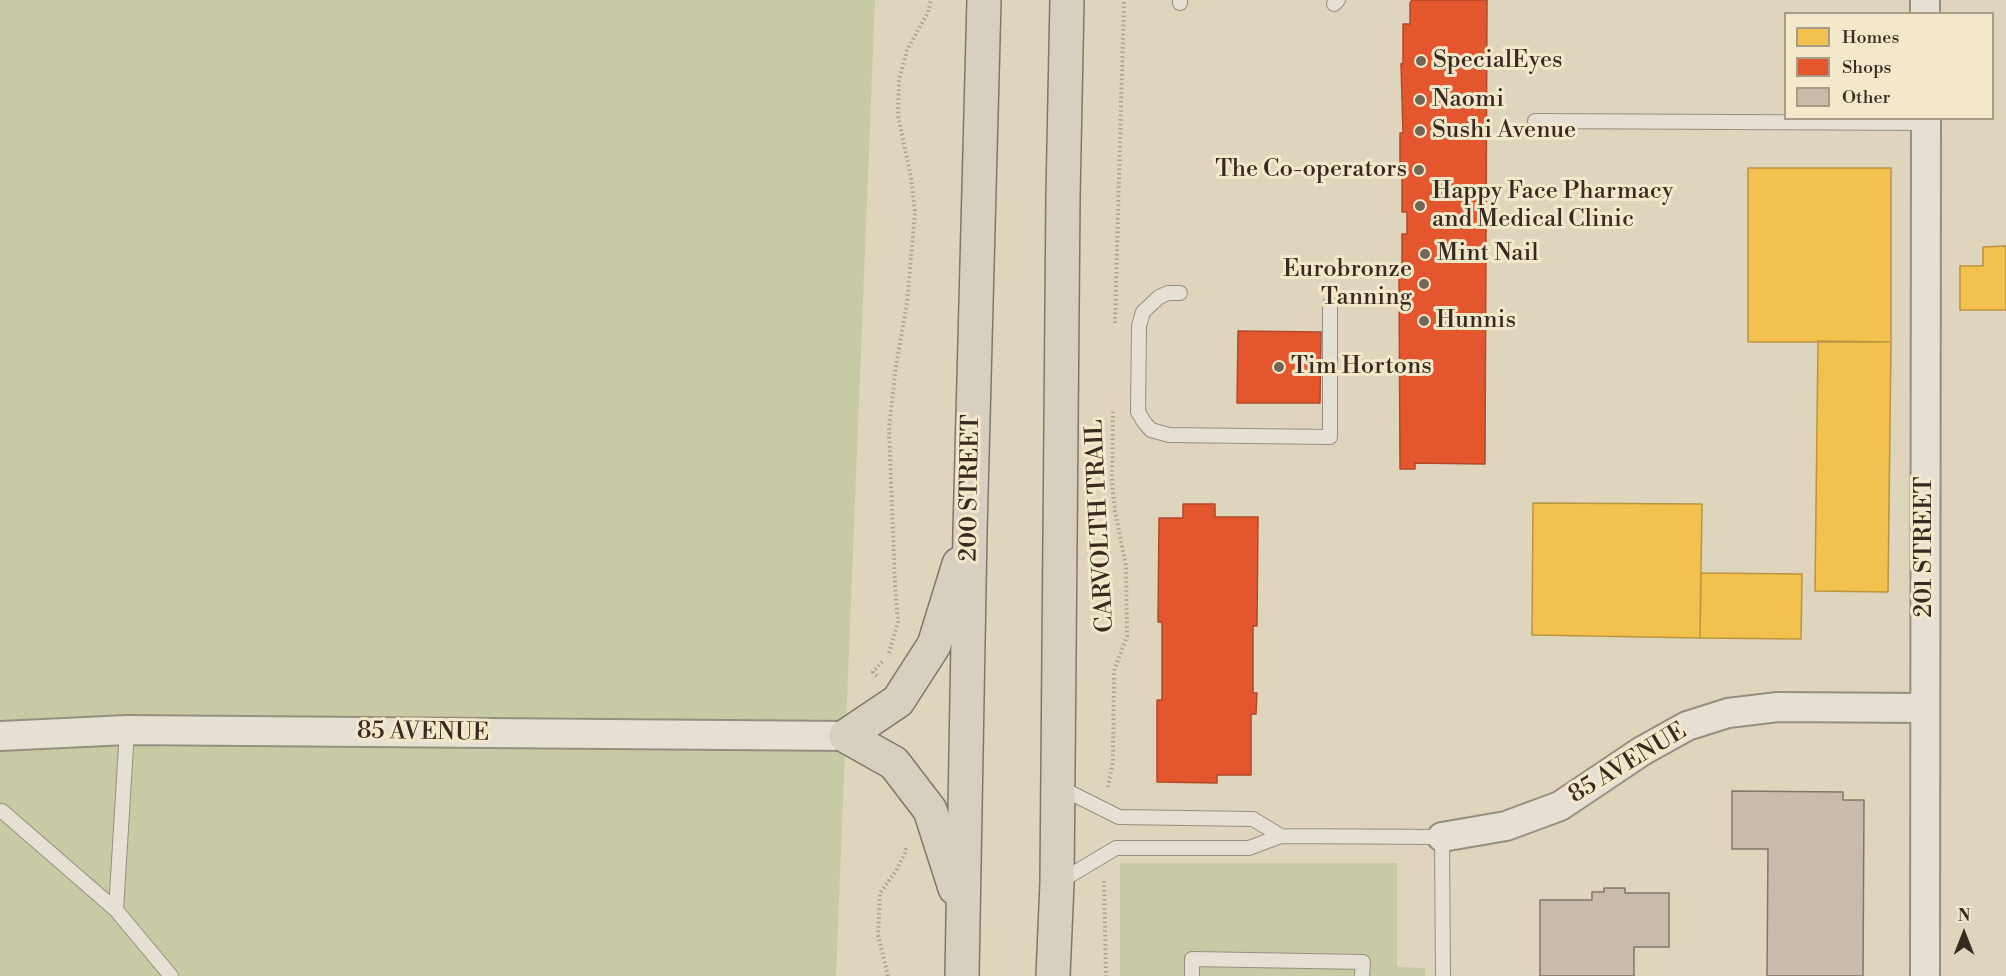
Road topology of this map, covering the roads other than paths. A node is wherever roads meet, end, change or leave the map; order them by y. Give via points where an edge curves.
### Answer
1 (984, 0) edge
2 (1067, 0) edge
3 (1535, 121) dead end
4 (1926, 121) edge
5 (1180, 293) dead end
6 (1330, 304) dead end
7 (970, 531) junction
8 (1925, 708) junction
9 (127, 730) junction
10 (0, 736) edge
11 (846, 736) junction
12 (1058, 787) junction
13 (2, 811) edge
14 (1281, 836) junction
15 (1442, 837) junction
16 (1057, 883) junction
17 (116, 910) junction
18 (964, 916) junction
19 (171, 976) edge
20 (962, 976) edge
21 (1053, 976) edge
22 (1192, 976) edge
23 (1362, 976) edge
24 (1443, 976) edge
25 (1925, 976) edge

1 - 7 main road, 200 STREET
2 - 12 main road
3 - 4 lane
4 - 8 street, 201 STREET
5 - 6 lane via 1158,297 1143,312 1139,326 1138,412 1151,430 1169,435 1330,437
7 - 11 main road via 934,645 898,701
7 - 18 main road, 200 STREET
8 - 15 street, 85 AVENUE via 1778,707 1728,713 1687,726 1560,806 1506,826
8 - 25 street, 201 STREET
9 - 10 street, 85 AVENUE
9 - 11 street, 85 AVENUE
9 - 17 lane
11 - 18 main road via 894,763 930,810
12 - 14 lane via 1119,817 1253,819
12 - 16 main road
13 - 17 lane
14 - 15 lane
14 - 16 lane via 1249,848 1116,848
15 - 24 lane
16 - 21 main road
17 - 19 lane
18 - 20 main road, 200 STREET
22 - 23 lane via 1192,959 1363,962

